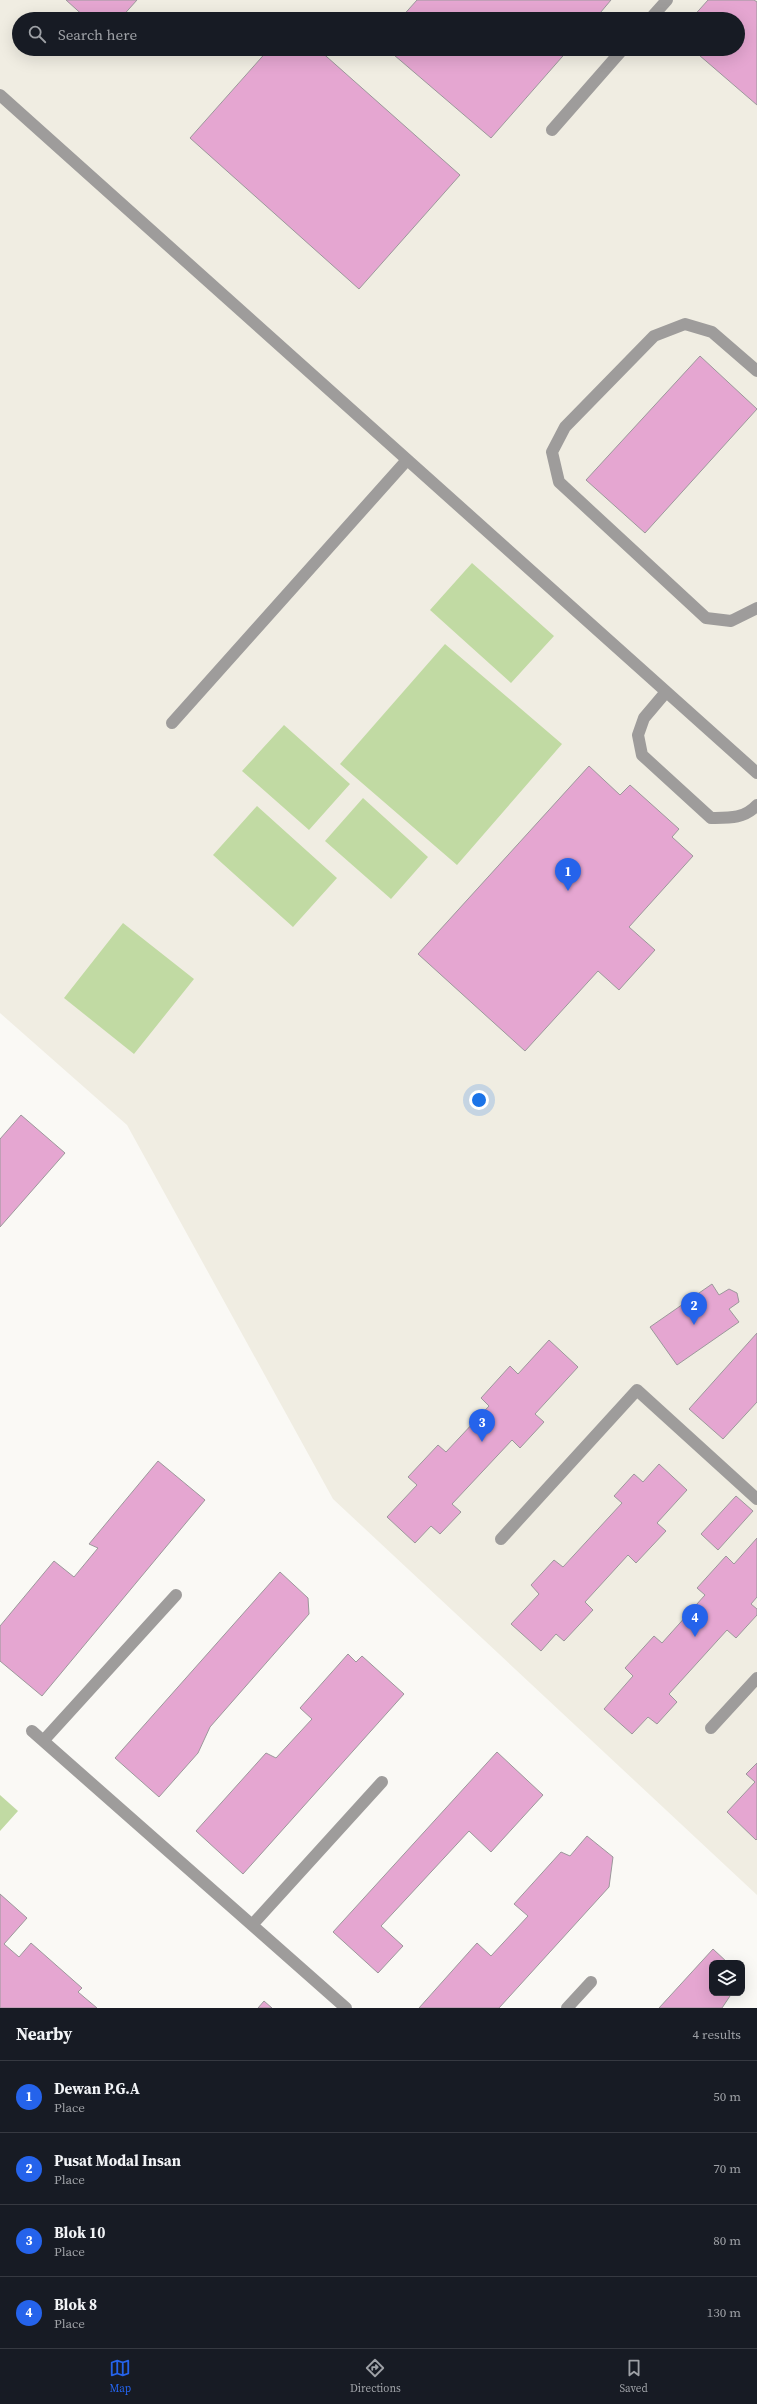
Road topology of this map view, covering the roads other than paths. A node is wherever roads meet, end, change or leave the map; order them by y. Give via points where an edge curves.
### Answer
1 (666, 0) edge
2 (656, 12) edge
3 (617, 56) edge
4 (0, 95) edge
5 (552, 130) dead end
6 (757, 371) edge
7 (407, 460) junction
8 (757, 608) edge
9 (666, 692) junction
10 (172, 723) dead end
11 (757, 773) edge
12 (757, 806) edge
13 (757, 1499) edge
14 (502, 1539) dead end
15 (176, 1595) dead end
16 (757, 1678) edge
17 (711, 1728) dead end
18 (32, 1731) dead end
19 (44, 1740) junction
20 (382, 1782) dead end
21 (252, 1925) junction
22 (592, 1982) dead end
23 (346, 2008) edge
24 (567, 2008) edge

1 - 2 lane
3 - 5 lane
4 - 7 lane
6 - 8 lane via 712,332 685,324 654,336 565,427 552,452 559,482 706,618 731,621
7 - 9 lane
7 - 10 lane
9 - 11 lane
9 - 12 lane via 644,718 638,736 642,755 711,818 734,819
13 - 14 lane via 637,1390
15 - 19 lane
16 - 17 lane
18 - 19 lane
19 - 21 lane
20 - 21 lane
21 - 23 lane
22 - 24 lane

